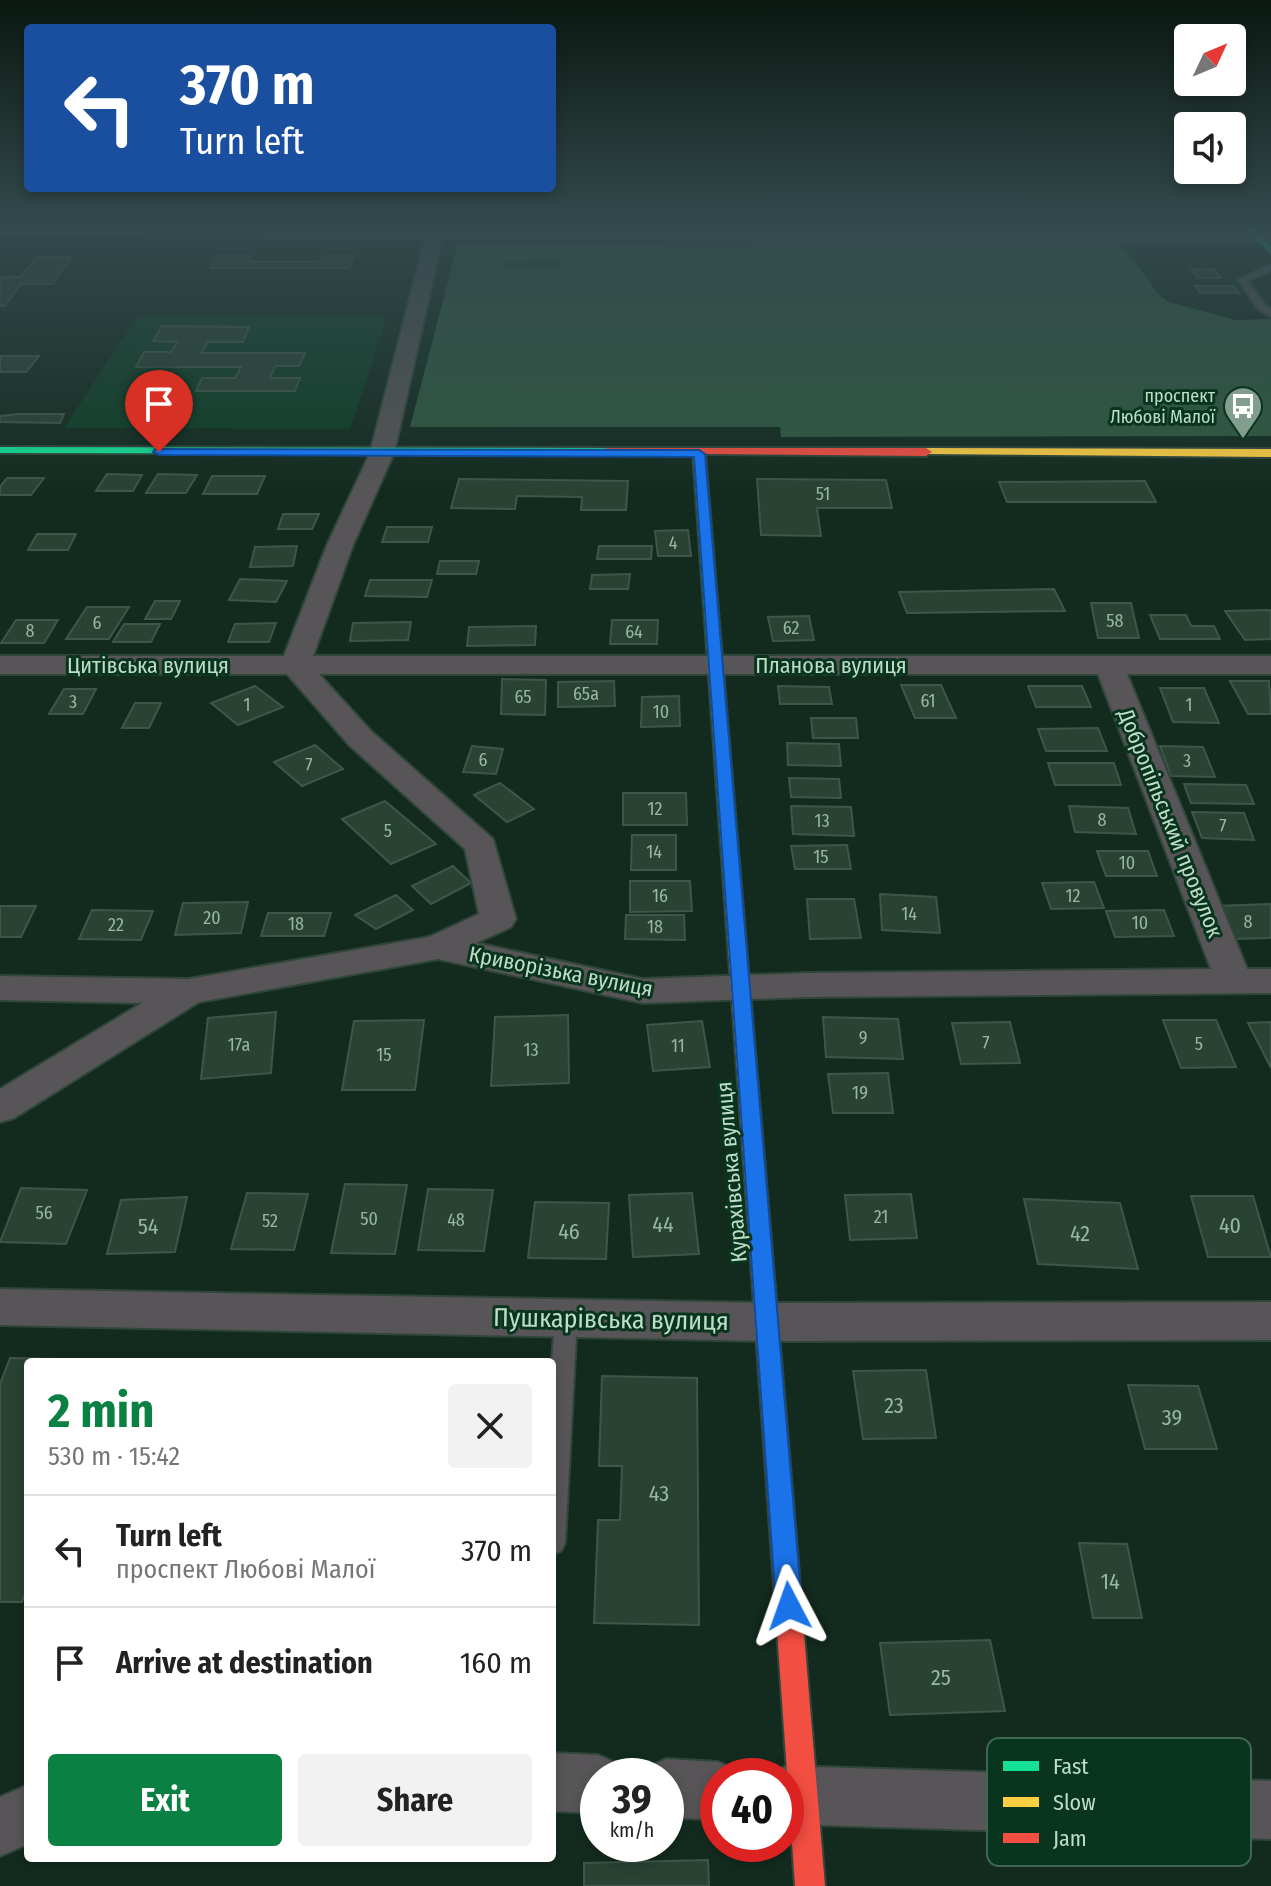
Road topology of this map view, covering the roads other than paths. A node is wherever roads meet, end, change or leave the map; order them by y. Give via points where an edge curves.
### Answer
1 (415, 316) edge
2 (0, 450) edge
3 (382, 453) junction
4 (1271, 453) edge
5 (699, 454) junction
6 (0, 665) edge
7 (295, 665) junction
8 (715, 665) junction
9 (1109, 665) junction
10 (1271, 665) edge
11 (438, 947) junction
12 (1271, 981) edge
13 (1234, 982) junction
14 (740, 987) junction
15 (0, 988) edge
16 (189, 991) junction
17 (0, 1108) edge
18 (0, 1307) edge
19 (566, 1319) junction
20 (1271, 1321) edge
21 (768, 1322) junction
22 (556, 1479) edge
23 (792, 1758) edge
24 (556, 1782) edge
25 (580, 1783) edge
26 (804, 1795) edge
27 (987, 1801) edge
28 (1251, 1809) edge
29 (1271, 1810) edge
30 (24, 1816) edge
31 (0, 1827) edge
32 (804, 1852) edge
33 (810, 1886) edge

1 - 3 street
2 - 3 street
3 - 5 street
3 - 7 street
4 - 5 street
5 - 8 street, Курахівська вулиця
6 - 7 street, Цитівська вулиця
7 - 8 street, Планова вулиця
7 - 11 street via 360,738 481,846 498,919
8 - 9 street, Планова вулиця
8 - 14 street, Курахівська вулиця
9 - 10 street, Планова вулиця
9 - 13 street, Добропільський провулок
11 - 14 street, Криворізька вулиця via 643,991
11 - 16 street, Криворізька вулиця
12 - 13 street, Криворізька вулиця
13 - 14 street, Криворізька вулиця
14 - 21 street, Курахівська вулиця
15 - 16 street, Криворізька вулиця
16 - 17 street
18 - 19 street, Пушкарівська вулиця
19 - 21 street, Пушкарівська вулиця
19 - 22 lane
20 - 21 street, Пушкарівська вулиця
21 - 23 street, Курахівська вулиця
24 - 25 street
26 - 27 street
28 - 29 street
30 - 31 street
32 - 33 street, Курахівська вулиця

